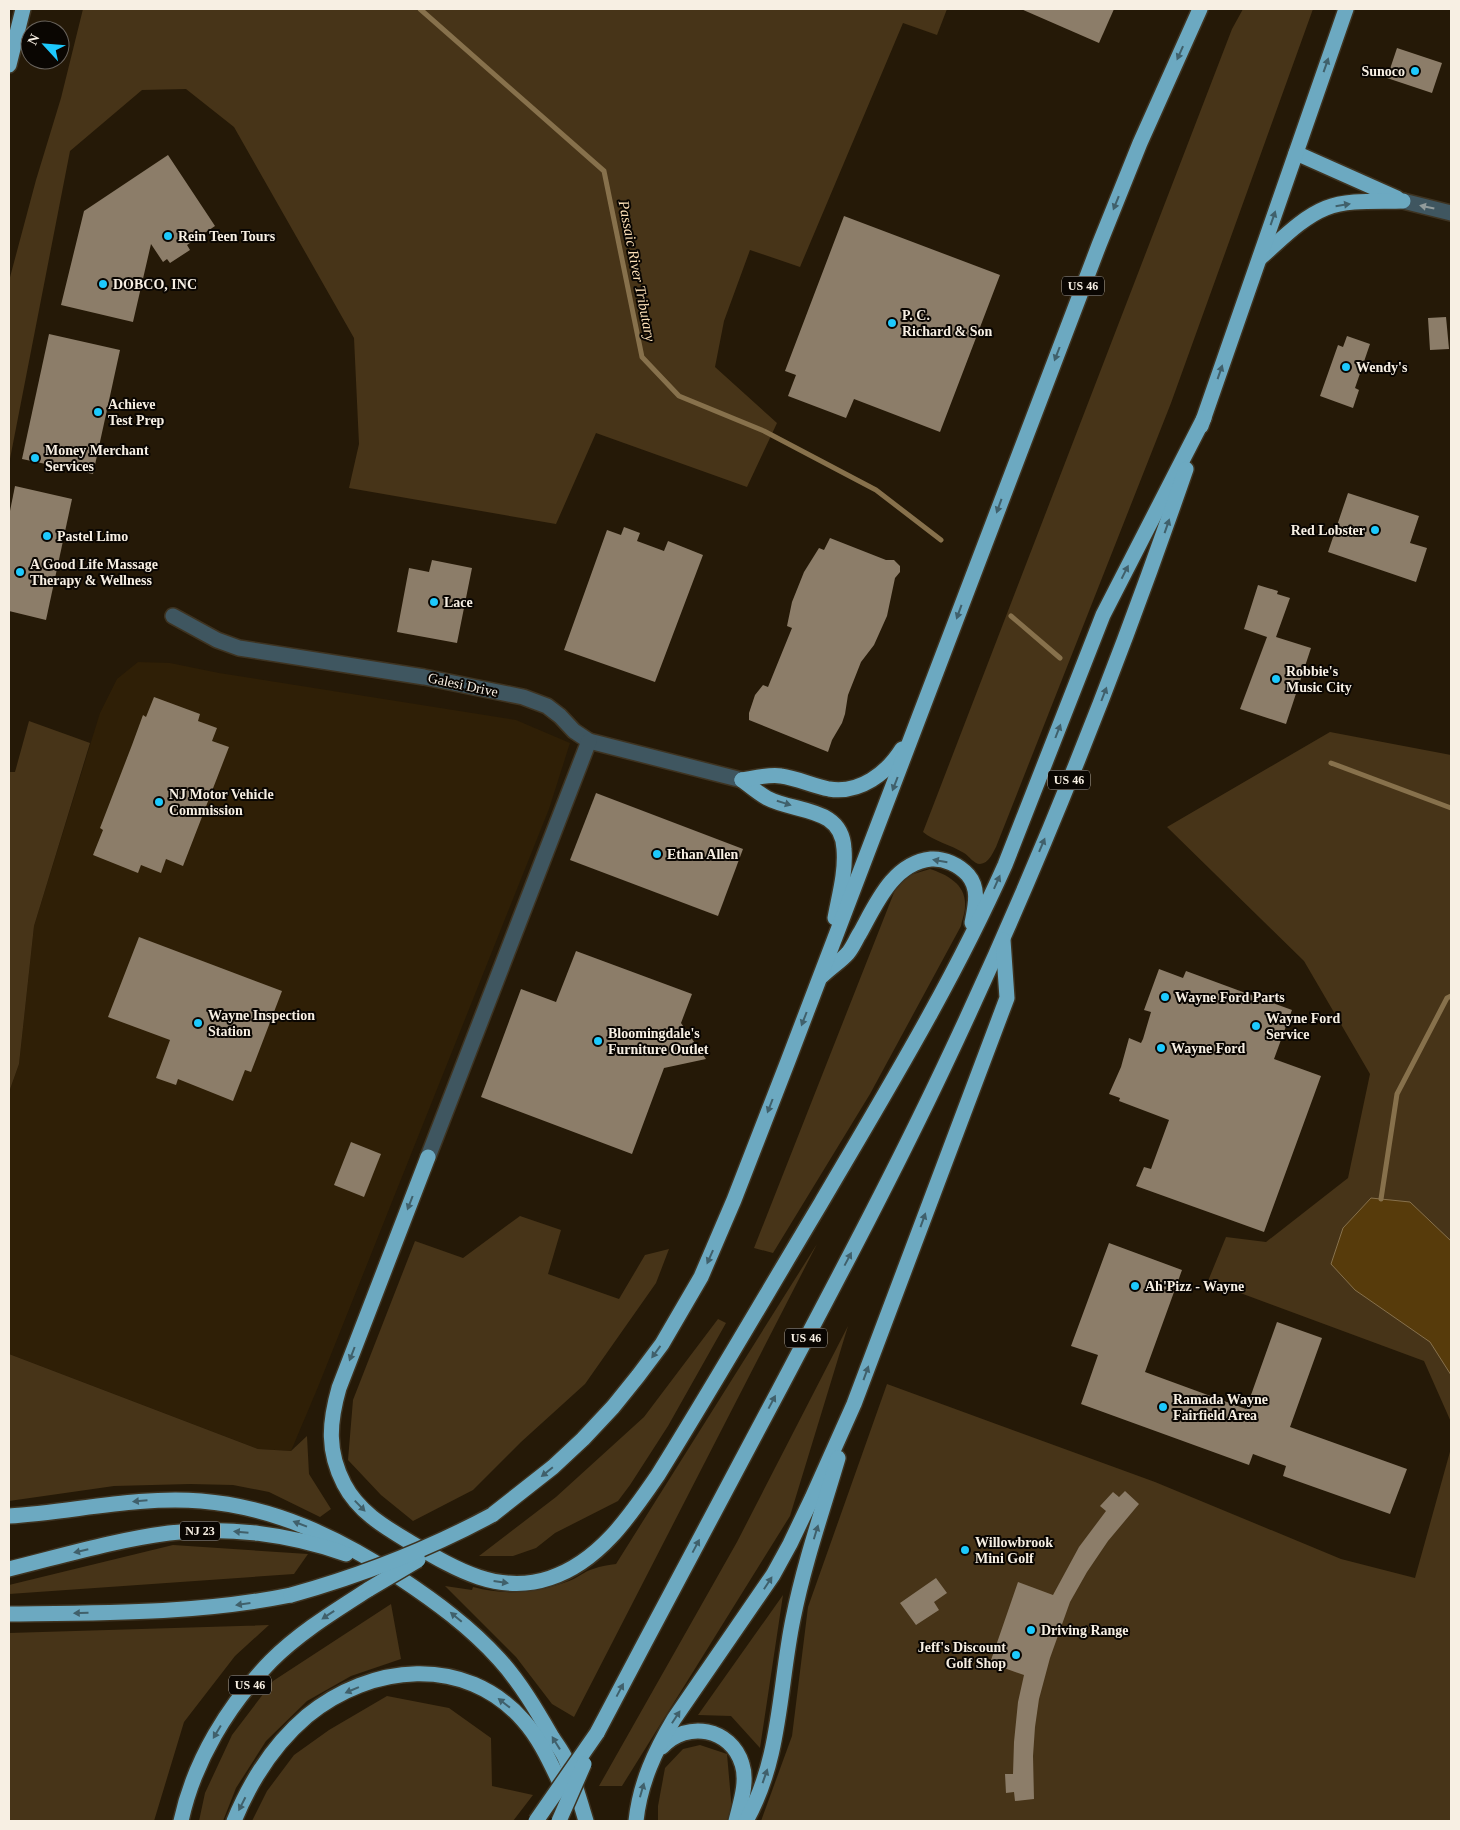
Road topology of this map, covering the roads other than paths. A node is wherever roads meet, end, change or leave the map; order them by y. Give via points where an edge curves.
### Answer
1 (23, 9) edge
2 (1200, 9) edge
3 (1346, 9) edge
4 (9, 65) edge
5 (1296, 153) junction
6 (1404, 201) junction
7 (1451, 212) edge
8 (1260, 259) junction
9 (1204, 418) junction
10 (173, 616) dead end
11 (918, 722) junction
12 (589, 741) junction
13 (742, 780) junction
14 (1003, 938) junction
15 (967, 941) junction
16 (831, 946) junction
17 (820, 978) junction
18 (428, 1157) joint
19 (854, 1404) junction
20 (492, 1514) junction
21 (9, 1516) edge
22 (9, 1569) edge
23 (389, 1571) junction
24 (9, 1614) edge
25 (597, 1733) junction
26 (652, 1760) junction
27 (180, 1821) edge
28 (234, 1821) edge
29 (536, 1821) edge
30 (559, 1821) edge
31 (578, 1821) edge
32 (586, 1821) edge
33 (636, 1821) edge
34 (736, 1821) edge
35 (746, 1821) edge

1 - 4 highway
2 -> 11 highway, US 46 via 1140,143 1099,246
5 -> 3 highway, US 46
5 - 6 highway
8 -> 5 highway, US 46
7 -> 6 street
8 -> 6 highway via 1303,222 1325,208
9 -> 8 highway, US 46
14 -> 9 highway, US 46 via 1132,622
15 -> 9 highway via 1005,865 1103,615
10 - 12 street, Galesi Drive via 239,648 424,677 524,697 548,706
11 - 13 highway via 887,769 853,788 829,789 779,776
11 -> 16 highway, US 46
12 - 13 street, Galesi Drive
12 - 18 street
13 -> 16 highway via 768,799 825,817 836,825 842,835 844,862
19 -> 14 highway via 1007,998
25 -> 14 highway, US 46 via 860,1235 937,1082
15 -> 17 highway via 976,903 970,877 960,867 948,862 922,860 898,874 849,952
18 -> 15 highway via 332,1410 330,1431 337,1468 354,1500 367,1513 451,1567 508,1583 550,1578 576,1565 608,1540 658,1475 892,1082
16 - 17 highway, US 46
17 -> 20 highway, US 46 via 701,1277 662,1344 589,1433
26 -> 19 highway via 674,1719 773,1575
35 -> 19 highway via 759,1793 775,1742 787,1651 800,1586
20 -> 24 highway, bridge via 373,1570 291,1595 251,1603 174,1611
20 -> 27 highway, US 46, bridge via 326,1616 272,1661 228,1714 211,1742
23 -> 21 highway via 314,1529 231,1504 141,1501
23 -> 22 highway, NJ 23 via 308,1543 227,1531 144,1537
32 -> 23 highway, NJ 23 via 565,1758 537,1711 500,1660 449,1611
25 - 29 highway, bridge
25 - 30 highway, US 46, bridge
33 -> 26 highway via 641,1791
26 - 34 highway via 663,1745 683,1732 707,1731 720,1736 731,1744 743,1766 744,1778
31 -> 28 highway via 538,1738 516,1713 472,1683 454,1677 416,1673 395,1675 350,1690 308,1716 270,1756

